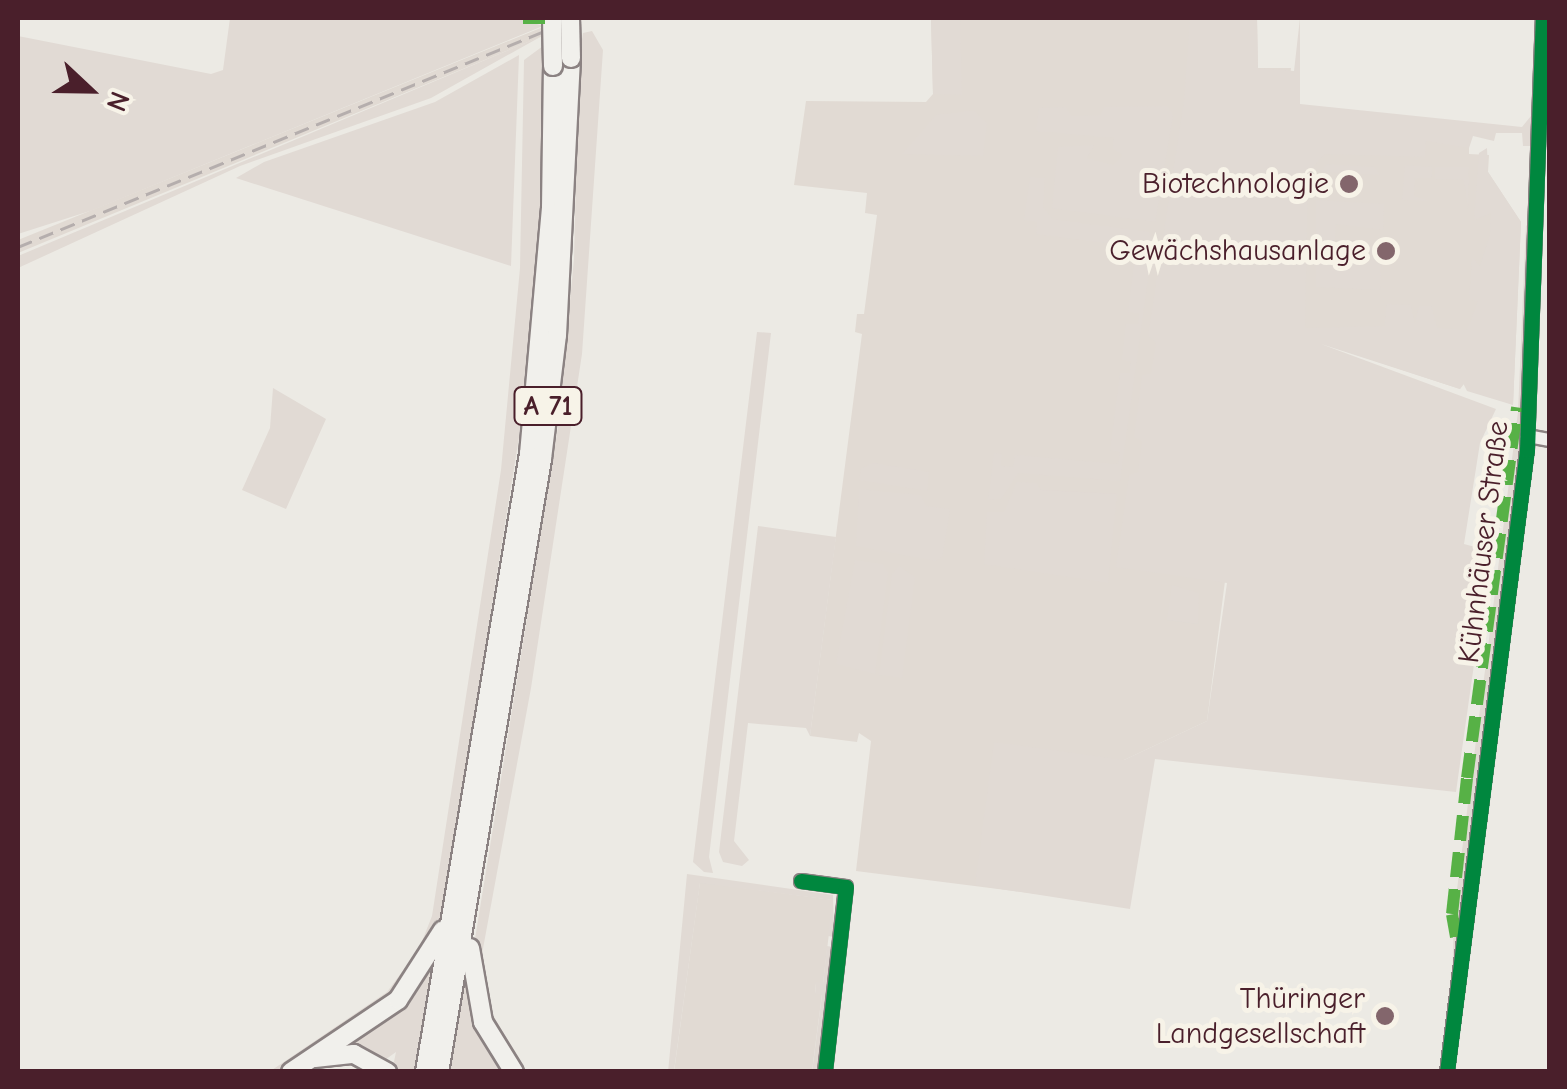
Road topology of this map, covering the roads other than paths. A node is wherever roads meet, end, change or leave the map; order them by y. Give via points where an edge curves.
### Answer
1 (552, 18) edge
2 (570, 18) edge
3 (1543, 18) edge
4 (1544, 160) edge
5 (1528, 436) junction
6 (1550, 440) edge
7 (802, 881) dead end
8 (460, 915) junction
9 (296, 1068) edge
10 (387, 1072) edge
11 (425, 1072) edge
12 (439, 1072) edge
13 (514, 1072) edge
14 (825, 1072) edge
15 (1447, 1072) edge

1 - 8 highway, A 71, bridge via 551,208 529,454
2 - 8 highway, A 71, bridge via 555,352 521,604
3 - 4 street, Kühnhäuser Straße
4 - 5 street, Kühnhäuser Straße
5 - 6 street
5 - 15 street, Kühnhäuser Straße
7 - 14 street via 846,887
8 - 9 highway via 398,1000
8 - 11 highway, A 71
8 - 12 highway, A 71
8 - 13 highway via 476,1004
9 - 10 highway via 342,1053

